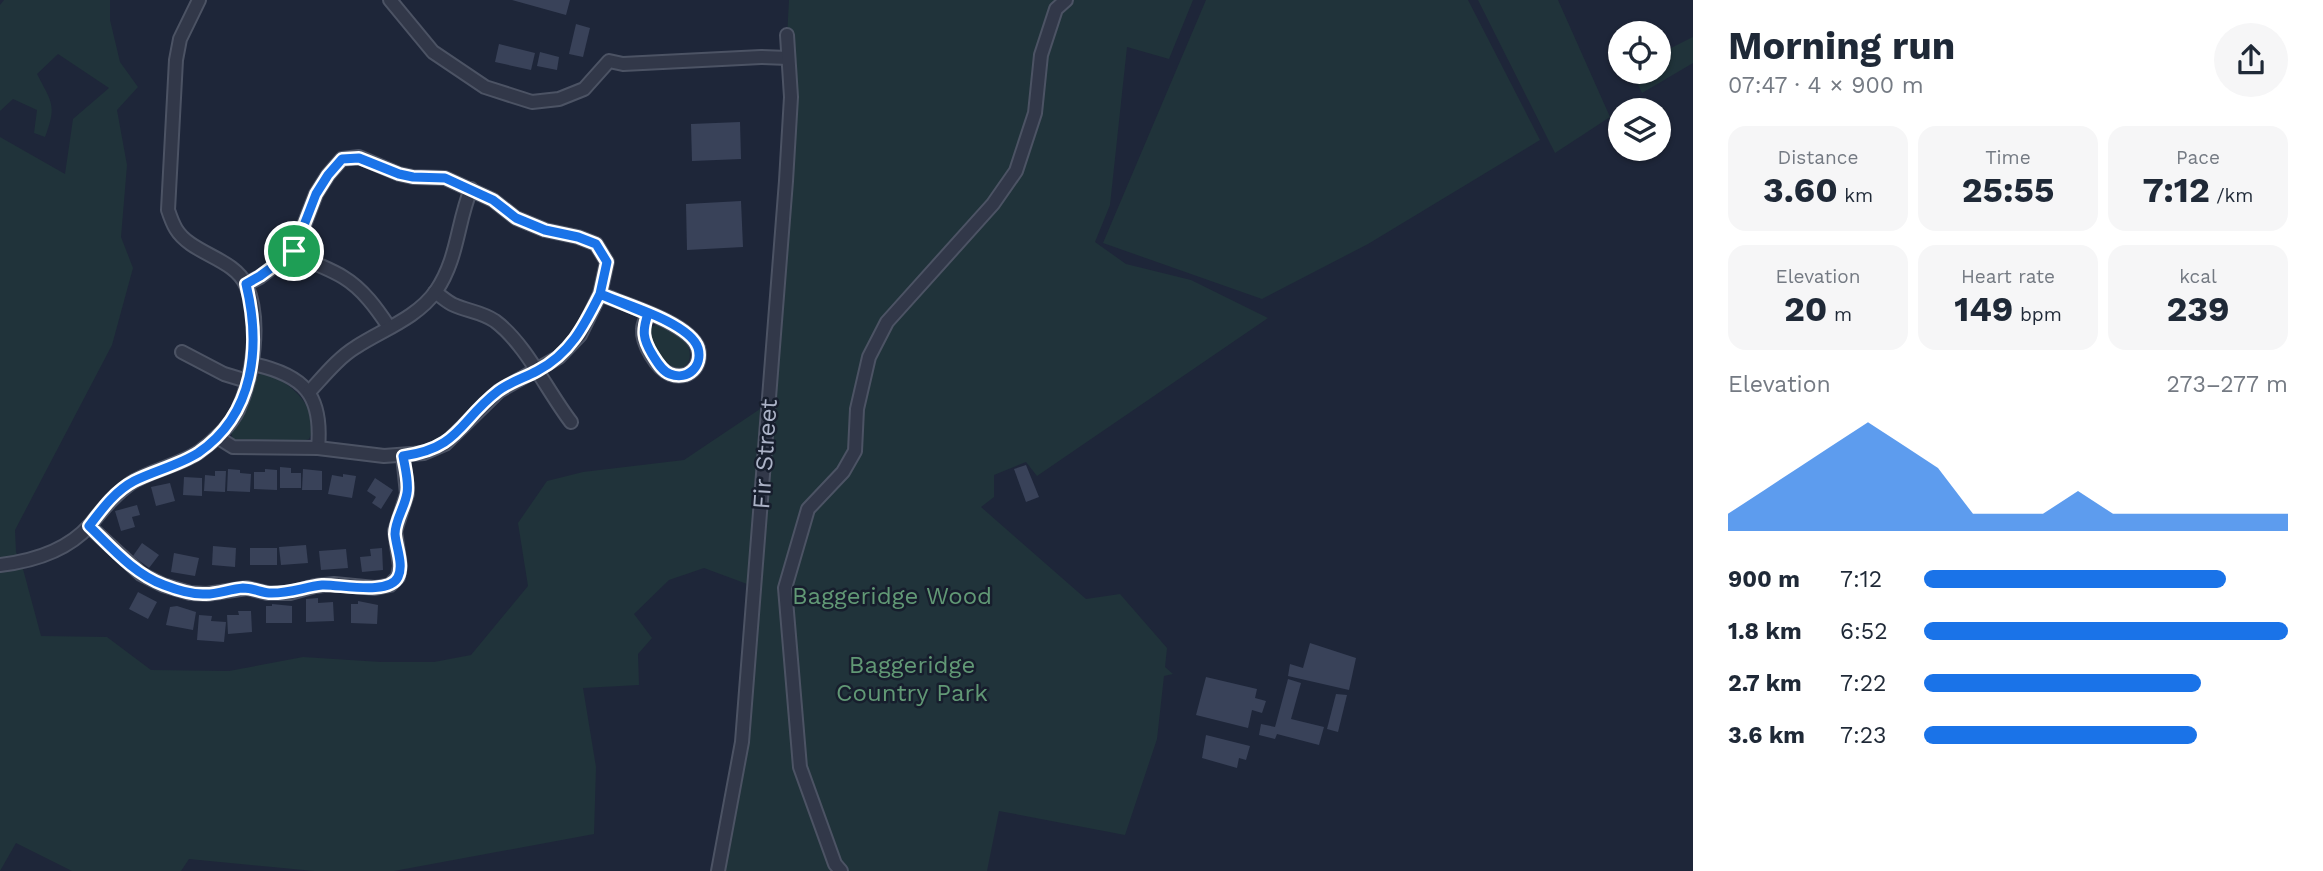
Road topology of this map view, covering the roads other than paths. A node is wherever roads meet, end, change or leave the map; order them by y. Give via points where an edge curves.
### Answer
1 (199, 0) edge
2 (390, 0) edge
3 (1066, 0) edge
4 (787, 35) dead end
5 (788, 58) junction
6 (471, 189) junction
7 (294, 251) junction
8 (246, 284) junction
9 (435, 292) junction
10 (600, 294) junction
11 (648, 314) junction
12 (389, 327) junction
13 (182, 352) dead end
14 (253, 364) junction
15 (538, 371) junction
16 (247, 381) junction
17 (309, 391) junction
18 (571, 422) dead end
19 (217, 437) junction
20 (318, 448) junction
21 (403, 456) junction
22 (89, 526) junction
23 (0, 565) edge
24 (718, 871) edge
25 (841, 871) edge

1 - 8 street via 180,39 176,60 168,210 177,231 232,268
2 - 5 street via 433,52 485,87 532,102 559,99 584,89 608,61
3 - 25 street via 1056,9 1041,55 1035,113 1016,171 993,204 887,322 869,357 857,409 855,451 843,472 808,509 785,588 800,767
4 - 5 street, Fir Street
5 - 24 street, Fir Street via 791,97 786,181 742,741
6 - 7 street via 445,178 413,177 359,158 342,159 316,194
6 - 9 street via 450,264
6 - 10 street via 516,218 596,244 607,262
7 - 8 street
7 - 12 street via 344,278 375,305
8 - 14 street via 252,310
9 - 12 street via 410,316
9 - 15 street via 454,305 492,319
10 - 11 street
10 - 15 street via 580,335
11 - 11 street via 684,330 694,340 699,362 687,375 668,373 658,364 645,341
12 - 17 street via 353,348
13 - 16 street
14 - 16 street
14 - 17 street via 275,369
15 - 18 street
15 - 21 street via 499,391 445,444
16 - 19 street via 238,411
17 - 20 street via 320,426
19 - 20 street via 244,449
19 - 22 street via 197,453 132,482 106,503
20 - 21 street
21 - 22 street via 407,494 395,531 400,566 398,577 390,584 334,584 290,593 247,588 190,593 141,573
22 - 23 street via 47,555

